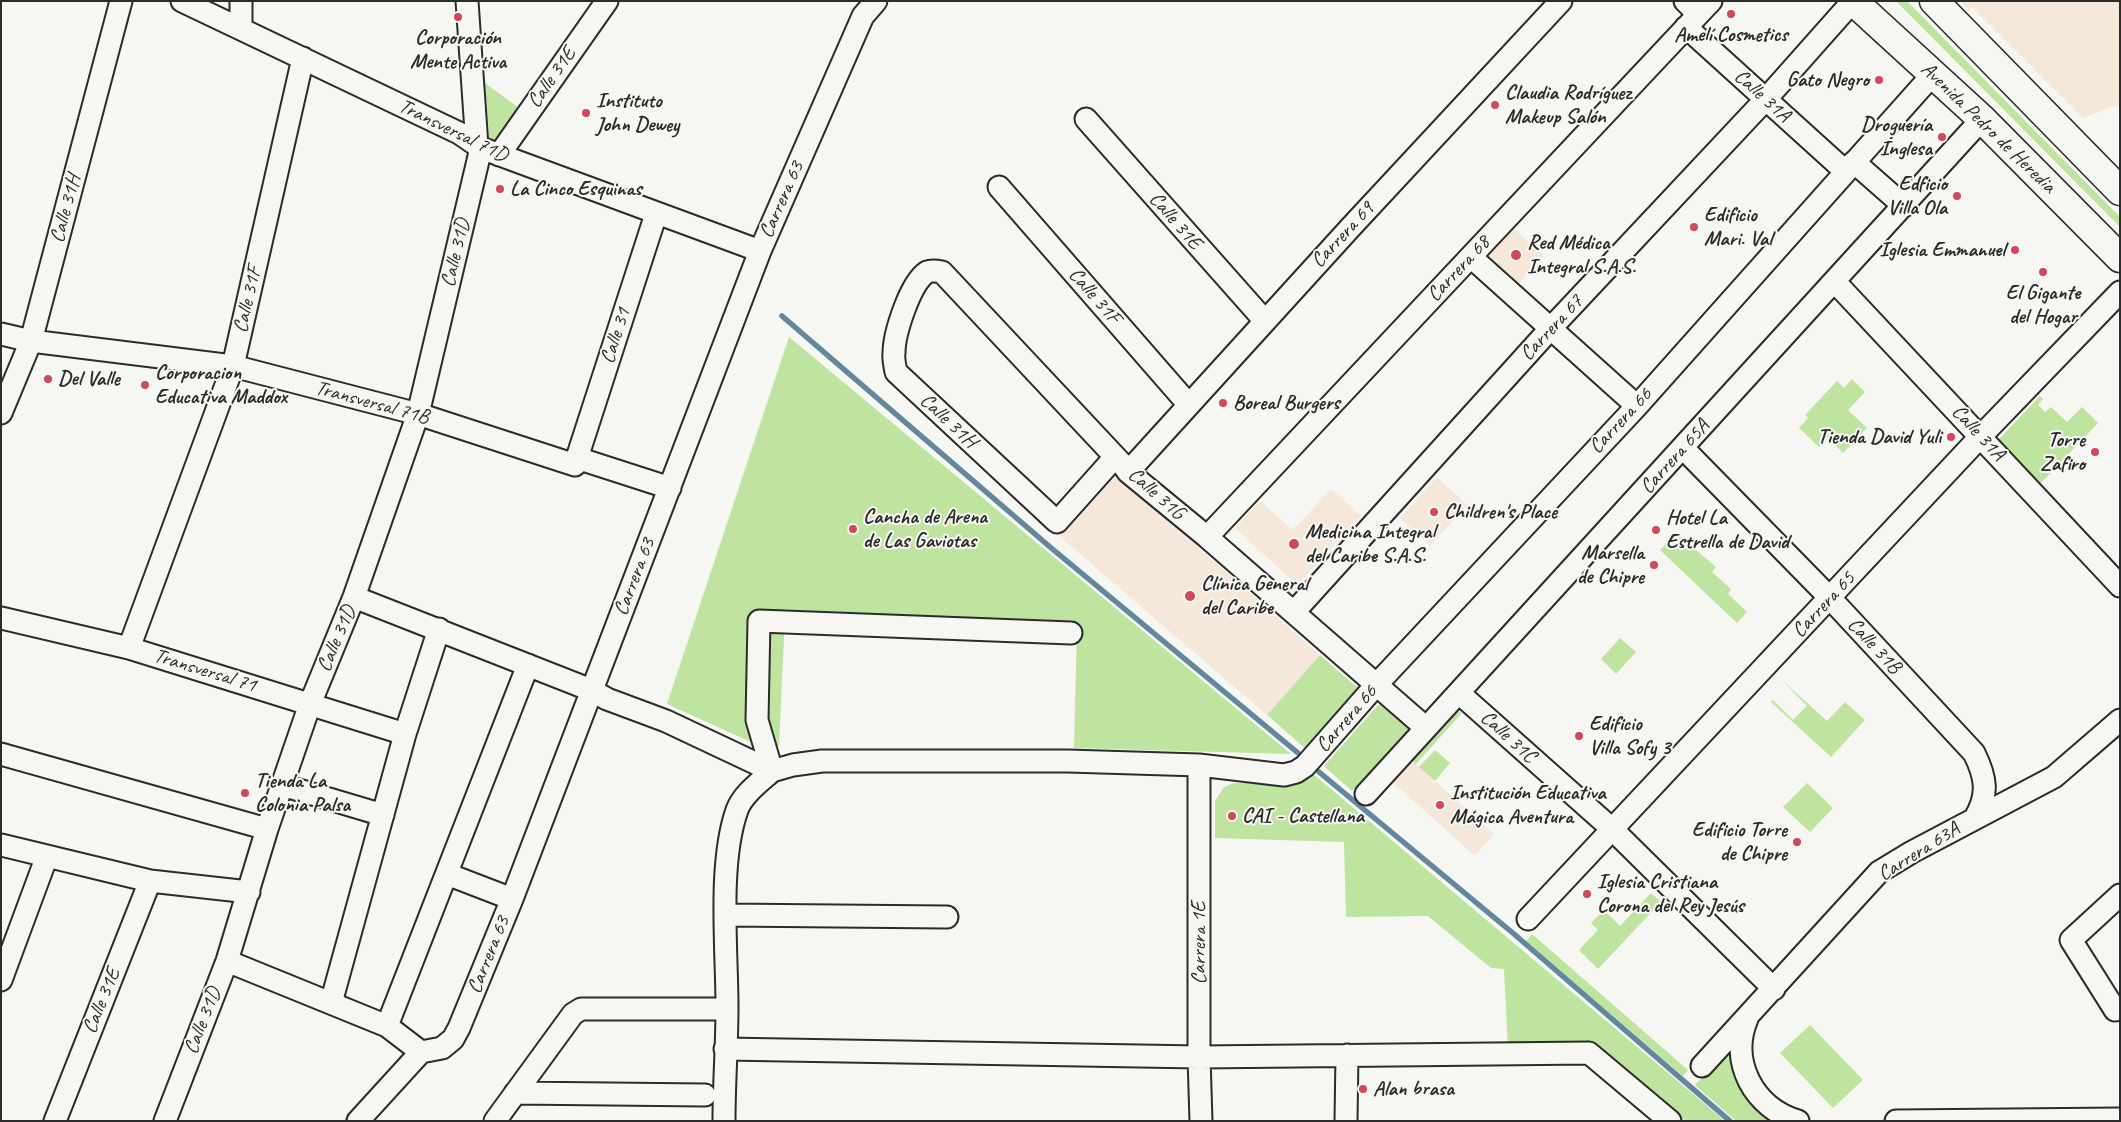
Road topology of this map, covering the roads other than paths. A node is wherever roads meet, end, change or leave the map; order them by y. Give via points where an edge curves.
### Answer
1 (121, 1) edge
2 (182, 1) edge
3 (241, 1) edge
4 (466, 1) edge
5 (607, 1) edge
6 (876, 1) edge
7 (1561, 1) edge
8 (1853, 1) edge
9 (1934, 1) edge
10 (1695, 11) edge
11 (241, 28) junction
12 (303, 58) junction
13 (1934, 73) junction
14 (1766, 99) junction
15 (1086, 119) dead end
16 (1982, 119) junction
17 (486, 150) junction
18 (1850, 167) junction
19 (999, 187) dead end
20 (2120, 191) edge
21 (1904, 206) junction
22 (656, 214) junction
23 (760, 251) junction
24 (1471, 257) junction
25 (2120, 258) edge
26 (1835, 282) junction
27 (2120, 292) edge
28 (909, 299) joint
29 (1264, 321) junction
30 (1551, 328) junction
31 (1, 334) edge
32 (31, 341) junction
33 (233, 366) junction
34 (1189, 405) junction
35 (1637, 406) junction
36 (1, 413) edge
37 (418, 414) junction
38 (1981, 436) junction
39 (1683, 448) junction
40 (576, 458) junction
41 (1122, 464) junction
42 (670, 488) junction
43 (1056, 522) joint
44 (1207, 537) junction
45 (2120, 586) edge
46 (354, 597) junction
47 (1830, 598) junction
48 (1294, 612) junction
49 (1, 618) edge
50 (439, 629) junction
51 (1071, 633) dead end
52 (129, 648) junction
53 (528, 665) junction
54 (1377, 684) junction
55 (1459, 693) junction
56 (599, 694) junction
57 (310, 704) junction
58 (2120, 720) edge
59 (1426, 728) junction
60 (405, 734) junction
61 (1, 754) edge
62 (1200, 765) junction
63 (772, 771) junction
64 (282, 785) junction
65 (1366, 794) dead end
66 (383, 815) junction
67 (1975, 818) junction
68 (267, 829) junction
69 (1612, 829) junction
70 (1, 845) edge
71 (47, 856) junction
72 (447, 874) junction
73 (150, 881) junction
74 (249, 892) junction
75 (2120, 895) edge
76 (512, 899) junction
77 (726, 915) junction
78 (946, 917) dead end
79 (1528, 920) dead end
80 (227, 961) junction
81 (1, 980) edge
82 (1774, 988) junction
83 (331, 1003) junction
84 (727, 1009) junction
85 (2115, 1010) dead end
86 (1747, 1018) junction
87 (386, 1026) junction
88 (725, 1049) junction
89 (421, 1052) junction
90 (1347, 1055) junction
91 (1199, 1056) junction
92 (1702, 1066) dead end
93 (515, 1093) junction
94 (705, 1095) dead end
95 (1664, 1118) edge
96 (2114, 1119) edge
97 (55, 1121) edge
98 (165, 1121) edge
99 (358, 1121) edge
100 (495, 1121) edge
101 (724, 1121) edge
102 (1201, 1121) edge
103 (1346, 1121) edge
104 (1798, 1121) edge
105 (1896, 1121) edge

1 - 32 street, Calle 31H
2 - 11 street, Transversal 71D
3 - 11 street
4 - 17 street
5 - 17 street, Calle 31E
6 - 23 street, Carrera 63 via 863,16
7 - 29 street, Carrera 69
8 - 13 highway, Avenida Pedro de Heredia
8 - 14 street, Carrera 67
9 - 20 highway
10 - 14 street, Calle 31A
10 - 24 street, Carrera 68
11 - 12 street, Transversal 71D
12 - 17 street, Transversal 71D via 460,133
12 - 33 street, Calle 31F
13 - 16 highway, Avenida Pedro de Heredia
13 - 18 street, Carrera 66
14 - 18 street, Calle 31A
14 - 30 street, Carrera 67
15 - 29 street, Calle 31E
16 - 21 street, Carrera 65A
16 - 25 highway, Avenida Pedro de Heredia
17 - 22 street, Transversal 71D
17 - 37 street, Calle 31D
18 - 21 street, Calle 31A
18 - 35 street, Carrera 66
19 - 34 street, Calle 31F
21 - 26 street, Carrera 65A
22 - 23 street, Transversal 71D
22 - 40 street, Calle 31
23 - 42 street, Carrera 63
24 - 30 street
24 - 44 street, Carrera 68
26 - 38 street, Calle 31A
26 - 39 street, Carrera 65A
27 - 38 street, Carrera 65
28 - 41 street, Calle 31G via 927,273 934,270 942,272
28 - 43 street, Calle 31H via 893,352 896,372
29 - 34 street, Carrera 69
30 - 35 street
30 - 48 street, Carrera 67
31 - 32 street, Transversal 71B
32 - 33 street, Transversal 71B
32 - 36 street, Calle 31H
33 - 37 street, Transversal 71B
33 - 52 street, Calle 31F
34 - 41 street, Carrera 69
35 - 54 street, Carrera 66
37 - 40 street, Transversal 71B via 575,465
37 - 46 street, Calle 31D
38 - 45 street, Calle 31A
38 - 47 street, Carrera 65
39 - 47 street, Calle 31B
39 - 55 street, Carrera 65A
40 - 42 street, Transversal 71B
41 - 43 street, Carrera 69
41 - 44 street, Calle 31G
42 - 56 street, Carrera 63
44 - 48 street, Calle 31G
46 - 50 street
46 - 57 street, Calle 31D
47 - 67 street, Calle 31B via 1974,753 1982,772 1985,794
47 - 69 street, Carrera 65
48 - 54 street, Calle 31G
49 - 52 street, Transversal 71
50 - 53 street
50 - 60 street
51 - 63 street via 759,621 757,720
52 - 57 street, Transversal 71
53 - 56 street
53 - 72 street
54 - 59 street, Calle 31G
54 - 62 street, Carrera 66 via 1305,766 1296,772 1284,775
55 - 59 street, Carrera 65A
55 - 69 street, Calle 31C
56 - 63 street via 666,721
56 - 76 street, Carrera 63
57 - 60 street, Transversal 71
57 - 64 street, Calle 31D
58 - 67 street, Carrera 63A via 2054,777
59 - 65 street, Carrera 65A
60 - 66 street
61 - 68 street
62 - 63 street via 1059,761 822,761
62 - 91 street, Carrera 1E
63 - 77 street via 750,791 738,808 729,844
64 - 66 street
64 - 68 street, Calle 31D
66 - 83 street
67 - 82 street, Carrera 63A via 1879,872
68 - 74 street, Calle 31D
69 - 79 street, Carrera 65
69 - 82 street, Calle 31C
70 - 71 street
71 - 73 street
71 - 81 street
72 - 76 street
72 - 87 street
73 - 74 street
73 - 97 street, Calle 31E
74 - 80 street, Calle 31D
75 - 85 street via 2071,940
76 - 89 street, Carrera 63 via 459,1028 442,1048
77 - 78 street
77 - 84 street
80 - 83 street
80 - 98 street, Calle 31D
82 - 86 street, Carrera 63A
83 - 87 street
84 - 88 street
84 - 93 street via 581,1009 573,1014
86 - 92 street, Carrera 63A
86 - 104 street via 1740,1042 1748,1080 1769,1107
87 - 89 street
88 - 91 street
88 - 101 street
89 - 99 street
90 - 91 street
90 - 95 street via 1589,1054
90 - 103 street
91 - 102 street, Carrera 1E
93 - 94 street
93 - 100 street
96 - 105 street

